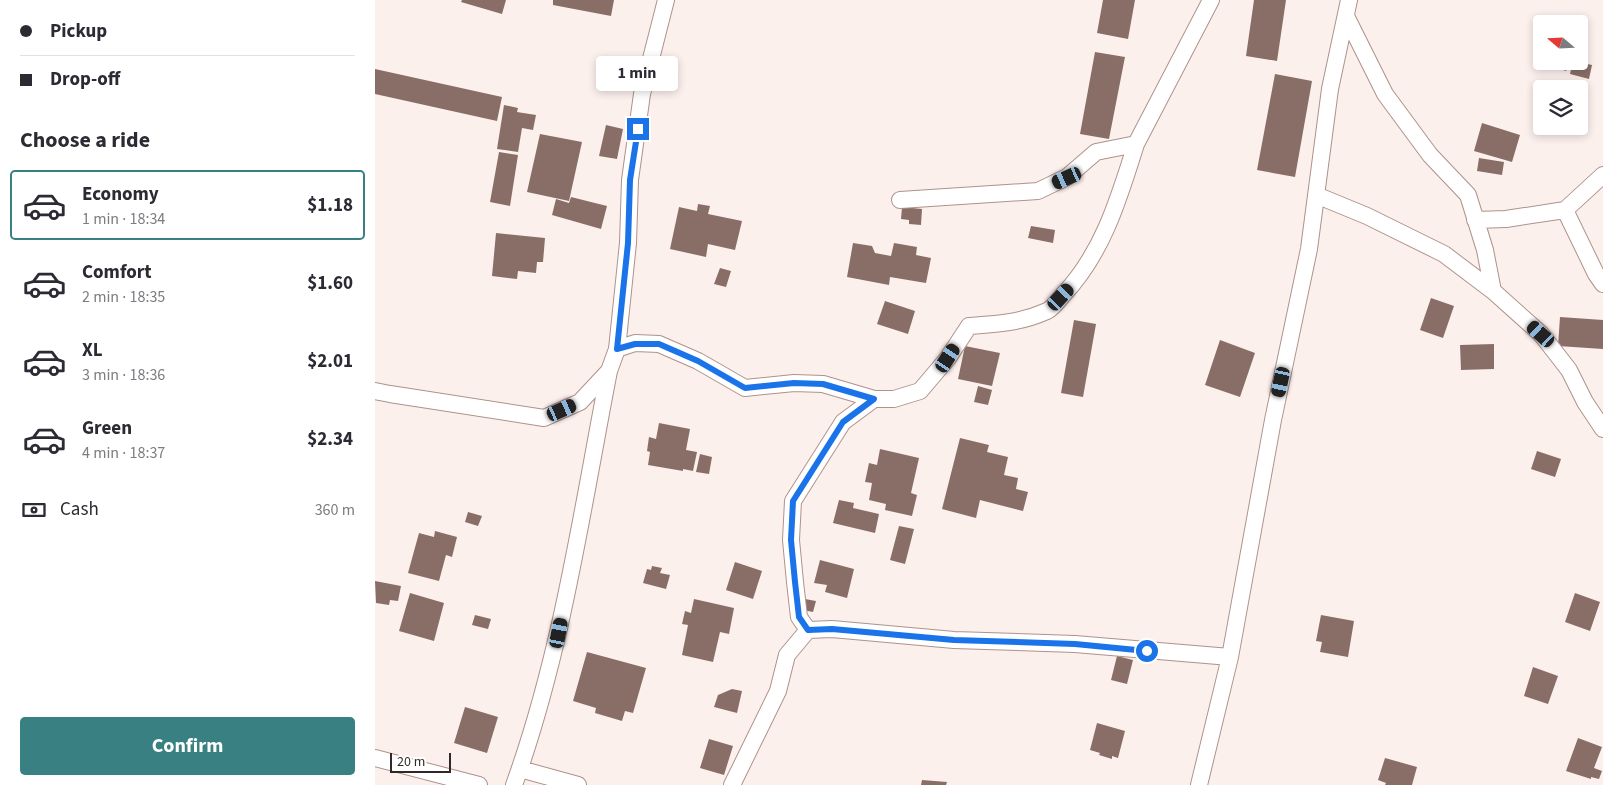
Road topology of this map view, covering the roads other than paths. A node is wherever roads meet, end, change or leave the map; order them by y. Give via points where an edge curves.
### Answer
1 (666, 0) edge
2 (1211, 0) edge
3 (1347, 8) edge
4 (1136, 144) junction
5 (1603, 175) edge
6 (1316, 196) junction
7 (900, 200) dead end
8 (1565, 210) junction
9 (1475, 220) junction
10 (1603, 284) edge
11 (1493, 291) junction
12 (617, 349) junction
13 (609, 371) junction
14 (375, 391) edge
15 (874, 399) junction
16 (1603, 429) edge
17 (808, 630) junction
18 (1230, 657) junction
19 (375, 758) edge
20 (520, 769) junction
21 (479, 785) edge
22 (514, 785) edge
23 (578, 785) edge
24 (732, 785) edge
25 (1199, 785) edge

1 - 12 street via 642,94 630,180 628,243
2 - 4 street
3 - 6 street via 1330,89
3 - 9 street via 1385,94 1430,155 1468,195
4 - 7 street via 1096,152 1067,178 1038,191
4 - 15 street via 1095,252 1073,284 1049,310 1015,323 969,326 920,391 894,399
5 - 8 street
6 - 11 street via 1367,216 1444,254
6 - 18 street via 1309,249 1273,420
8 - 9 street
8 - 10 street
9 - 11 street
11 - 16 street via 1547,341 1569,370
12 - 13 street
12 - 15 street via 635,344 659,344 698,361 745,388 823,384
13 - 14 street via 580,402 544,418
13 - 20 street via 559,633 538,717
15 - 17 street via 843,422 793,501 791,540 799,617
17 - 18 street via 1075,644
17 - 24 street via 787,655 777,691
18 - 25 street
19 - 21 street
20 - 22 street
20 - 23 street

